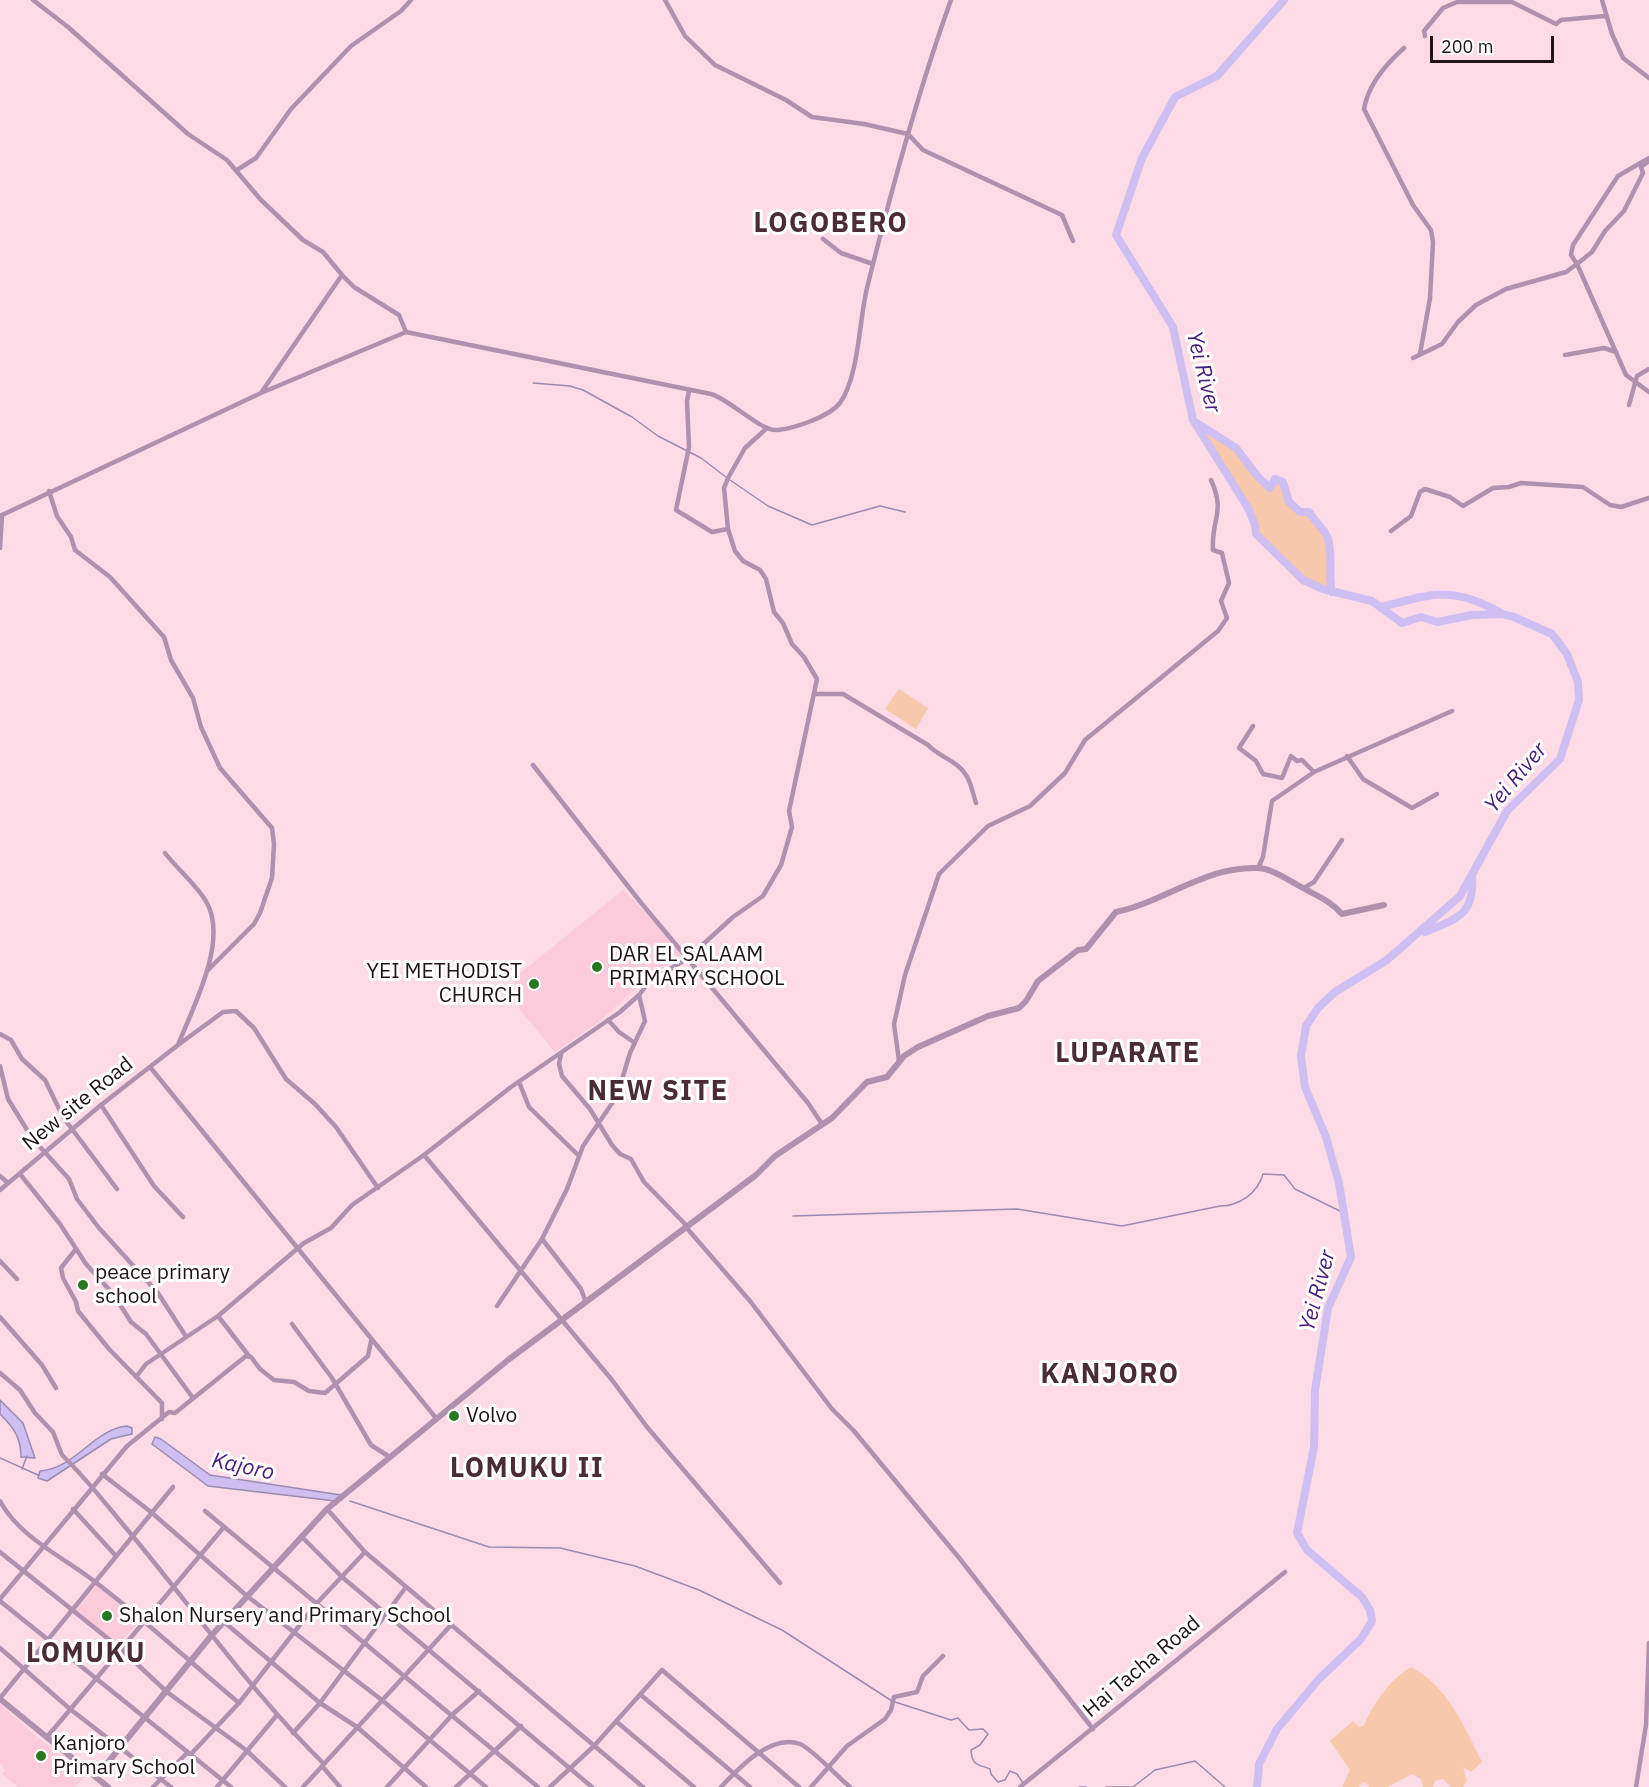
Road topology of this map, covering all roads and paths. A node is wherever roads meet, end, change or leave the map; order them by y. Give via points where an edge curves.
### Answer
1 (33, 0) edge
2 (411, 0) edge
3 (665, 0) edge
4 (951, 0) edge
5 (1602, 0) edge
6 (1605, 16) junction
7 (1425, 36) dead end
8 (1404, 48) dead end
9 (1649, 78) edge
10 (908, 134) junction
11 (1649, 159) edge
12 (237, 170) junction
13 (823, 239) dead end
14 (1073, 241) dead end
15 (873, 264) junction
16 (1577, 264) junction
17 (342, 275) junction
18 (406, 332) junction
19 (1616, 352) junction
20 (1420, 354) junction
21 (1565, 355) dead end
22 (1413, 358) dead end
23 (1649, 369) edge
24 (1635, 380) junction
25 (689, 391) junction
26 (1649, 392) edge
27 (261, 393) junction
28 (1629, 405) dead end
29 (767, 428) junction
30 (1211, 480) dead end
31 (49, 491) junction
32 (1649, 498) edge
33 (1, 516) edge
34 (728, 529) junction
35 (1391, 531) dead end
36 (0, 548) edge
37 (814, 694) junction
38 (1452, 711) dead end
39 (1253, 726) dead end
40 (1347, 756) junction
41 (533, 765) dead end
42 (1314, 772) junction
43 (1437, 794) dead end
44 (976, 802) dead end
45 (1342, 840) dead end
46 (165, 853) dead end
47 (1258, 868) junction
48 (1304, 888) junction
49 (1384, 905) dead end
50 (688, 958) junction
51 (208, 970) junction
52 (639, 995) junction
53 (608, 1020) junction
54 (0, 1034) edge
55 (635, 1043) junction
56 (178, 1045) junction
57 (562, 1053) junction
58 (899, 1061) junction
59 (0, 1066) edge
60 (150, 1067) junction
61 (519, 1082) junction
62 (101, 1105) junction
63 (822, 1124) junction
64 (600, 1125) junction
65 (73, 1130) junction
66 (45, 1154) junction
67 (424, 1155) junction
68 (579, 1155) junction
69 (20, 1174) junction
70 (0, 1176) edge
71 (8, 1183) junction
72 (378, 1188) junction
73 (117, 1189) dead end
74 (0, 1190) edge
75 (183, 1217) dead end
76 (686, 1225) junction
77 (542, 1239) junction
78 (76, 1249) junction
79 (297, 1250) junction
80 (0, 1261) edge
81 (520, 1274) junction
82 (17, 1279) dead end
83 (585, 1300) junction
84 (497, 1306) dead end
85 (218, 1316) junction
86 (0, 1317) edge
87 (561, 1318) junction
88 (292, 1323) dead end
89 (185, 1335) junction
90 (372, 1341) junction
91 (160, 1353) junction
92 (249, 1356) junction
93 (0, 1373) edge
94 (136, 1377) junction
95 (336, 1386) junction
96 (56, 1388) dead end
97 (193, 1398) junction
98 (436, 1418) junction
99 (162, 1419) junction
100 (388, 1456) junction
101 (102, 1474) junction
102 (92, 1486) junction
103 (173, 1487) dead end
104 (0, 1501) edge
105 (73, 1509) junction
106 (327, 1509) junction
107 (205, 1511) dead end
108 (151, 1512) junction
109 (224, 1527) junction
110 (301, 1535) junction
111 (132, 1536) junction
112 (43, 1545) junction
113 (0, 1552) edge
114 (365, 1552) junction
115 (200, 1554) junction
116 (116, 1556) junction
117 (273, 1565) junction
118 (22, 1572) junction
119 (1285, 1572) dead end
120 (342, 1577) junction
121 (95, 1581) junction
122 (780, 1583) dead end
123 (173, 1584) junction
124 (406, 1587) junction
125 (247, 1596) junction
126 (0, 1600) edge
127 (318, 1603) junction
128 (73, 1610) junction
129 (386, 1613) junction
130 (143, 1622) junction
131 (224, 1622) junction
132 (451, 1625) junction
133 (293, 1633) junction
134 (212, 1636) junction
135 (47, 1640) junction
136 (365, 1641) junction
137 (1649, 1643) edge
138 (0, 1648) edge
139 (121, 1649) junction
140 (429, 1649) junction
141 (943, 1656) dead end
142 (190, 1662) junction
143 (272, 1663) junction
144 (24, 1669) junction
145 (343, 1669) junction
146 (405, 1675) junction
147 (96, 1679) junction
148 (253, 1685) junction
149 (478, 1691) junction
150 (167, 1692) junction
151 (641, 1695) junction
152 (0, 1699) edge
153 (383, 1701) junction
154 (320, 1702) junction
155 (239, 1703) junction
156 (70, 1709) junction
157 (277, 1715) junction
158 (452, 1715) junction
159 (144, 1718) junction
160 (616, 1722) junction
161 (521, 1726) junction
162 (357, 1727) junction
163 (214, 1728) junction
164 (1093, 1729) junction
165 (293, 1733) junction
166 (47, 1737) junction
167 (430, 1741) junction
168 (594, 1746) junction
169 (120, 1748) junction
170 (246, 1750) junction
171 (495, 1750) junction
172 (758, 1752) junction
173 (189, 1753) junction
174 (323, 1765) junction
175 (403, 1767) junction
176 (827, 1767) junction
177 (571, 1769) junction
178 (469, 1773) junction
179 (734, 1774) junction
180 (96, 1777) junction
181 (161, 1779) junction
182 (222, 1780) junction
183 (108, 1787) edge
184 (153, 1787) edge
185 (171, 1787) edge
186 (217, 1787) edge
187 (231, 1787) edge
188 (285, 1787) edge
189 (303, 1787) edge
190 (340, 1787) edge
191 (387, 1787) edge
192 (426, 1787) edge
193 (456, 1787) edge
194 (486, 1787) edge
195 (538, 1787) edge
196 (550, 1787) edge
197 (592, 1787) edge
198 (643, 1787) edge
199 (694, 1787) edge
200 (721, 1787) edge
201 (750, 1787) edge
202 (799, 1787) edge
203 (811, 1787) edge
204 (850, 1787) edge
205 (1020, 1787) edge
206 (1636, 1787) edge

1 - 12 street via 188,134
2 - 12 street via 351,46 291,109 256,158
3 - 10 street via 685,36 716,65 812,117
4 - 10 street
5 - 6 street
6 - 7 street via 1561,20 1556,24 1512,2 1457,2 1443,8
6 - 9 street via 1623,58
8 - 20 street via 1383,69 1366,95 1364,109 1413,205 1431,230 1430,298
10 - 14 street via 923,150 1062,215
10 - 15 street
11 - 16 street via 1641,167 1643,173 1624,211 1592,252
11 - 16 street via 1622,171 1612,184 1573,245 1572,255
12 - 17 street via 268,207 303,240 323,252
13 - 15 street via 841,253
15 - 29 street via 850,379 840,402 819,418 778,430
16 - 19 street
16 - 20 street via 1566,272 1506,289 1476,305 1442,344
17 - 18 street via 399,315
17 - 27 street
18 - 25 street
18 - 27 street
19 - 21 street via 1604,348
19 - 24 street via 1626,375
20 - 22 street
23 - 24 street
24 - 26 street
24 - 28 street
25 - 29 street via 725,399
25 - 34 street via 689,447 676,510 712,532
27 - 31 street
29 - 34 street via 745,448 724,488
30 - 58 street via 1219,498 1213,550 1222,553 1229,583 1221,601 1227,618 1218,631 1086,740 1065,772 1030,806 988,826 939,874 905,975 894,1024
31 - 33 street
31 - 51 street via 75,550 110,577 164,637 220,768 272,828 272,878 260,913
32 - 35 street via 1621,507 1610,505 1583,487 1521,483 1493,488 1463,506 1425,489 1420,492 1411,516
33 - 36 street
34 - 37 street via 735,551 766,579 774,612 817,679
37 - 44 street via 843,694 928,745 967,775
37 - 50 street via 789,811 792,827 781,865 763,896
38 - 40 street
39 - 42 street via 1239,748 1256,761 1263,774 1282,778 1291,756
40 - 42 street
40 - 43 street via 1363,779 1412,808
41 - 50 street
42 - 47 street via 1272,801
45 - 48 street via 1314,882
46 - 51 street via 206,902 213,920
47 - 48 street
47 - 58 street via 1209,875 1137,908 1116,912 1086,949 1038,981 1018,1008 947,1032
48 - 49 street via 1335,905 1342,914
50 - 52 street via 650,982
50 - 63 street
51 - 56 street
52 - 53 street
52 - 55 street via 645,1021
53 - 55 street
53 - 57 street
54 - 65 street via 11,1040 22,1059 45,1080
55 - 64 street via 617,1096
56 - 60 street, New site Road
56 - 72 street, New site Road via 223,1012 243,1015 267,1046 285,1079 336,1127
57 - 61 street
57 - 64 street via 562,1076
58 - 63 street via 887,1077 867,1082
59 - 66 street via 8,1099
60 - 62 street, New site Road
60 - 79 street
61 - 67 street
61 - 68 street via 529,1107
62 - 65 street, New site Road
62 - 75 street via 154,1186
63 - 76 street
64 - 68 street
64 - 76 street via 617,1152 631,1159 661,1203
65 - 66 street, New site Road
65 - 73 street
66 - 69 street, New site Road
66 - 89 street via 69,1179 77,1198 99,1228 158,1293
67 - 72 street
67 - 81 street
68 - 77 street
69 - 71 street, New site Road
69 - 78 street
70 - 71 street
71 - 74 street, New site Road
72 - 79 street via 352,1205 331,1228
76 - 83 street
76 - 164 street via 832,1409 960,1559
77 - 81 street
77 - 83 street via 581,1289
78 - 91 street via 114,1295 130,1322 146,1334
78 - 94 street via 61,1268 78,1311
79 - 85 street
79 - 90 street
80 - 82 street
81 - 84 street
81 - 87 street
83 - 87 street
85 - 89 street
85 - 92 street
86 - 96 street
87 - 98 street
87 - 122 street via 647,1427
88 - 95 street
89 - 91 street
90 - 95 street via 368,1356
90 - 98 street
91 - 94 street
91 - 97 street
92 - 95 street via 278,1382 294,1382 320,1394
92 - 97 street
93 - 102 street via 27,1399 53,1432 62,1455
94 - 99 street via 162,1403
95 - 100 street via 370,1445
97 - 99 street
98 - 100 street
99 - 101 street via 127,1446
100 - 106 street
101 - 102 street
101 - 108 street
102 - 105 street
102 - 111 street
103 - 108 street
104 - 112 street via 14,1520
105 - 112 street
105 - 116 street
106 - 110 street
106 - 114 street
107 - 109 street
108 - 111 street
108 - 115 street
109 - 115 street
109 - 117 street
110 - 117 street
110 - 120 street
111 - 116 street
111 - 123 street
112 - 118 street
112 - 121 street
113 - 118 street
114 - 120 street
114 - 124 street
115 - 123 street
115 - 125 street
116 - 121 street
117 - 125 street
117 - 127 street
118 - 126 street
118 - 128 street
119 - 164 street, Hai Tacha Road
120 - 127 street
120 - 129 street
121 - 128 street
121 - 130 street
123 - 130 street
123 - 134 street
124 - 129 street
124 - 132 street
125 - 131 street
125 - 133 street
126 - 135 street
127 - 133 street
127 - 136 street
128 - 135 street
128 - 139 street
129 - 136 street
129 - 140 street
130 - 139 street
130 - 142 street
131 - 134 street
131 - 143 street
132 - 140 street
132 - 168 street
133 - 143 street
133 - 145 street
134 - 142 street
134 - 148 street
135 - 144 street
135 - 147 street
136 - 145 street
136 - 146 street
137 - 206 street via 1646,1725
138 - 144 street
139 - 147 street
139 - 150 street
140 - 146 street
140 - 149 street
141 - 176 street via 923,1676 917,1692 894,1697 885,1719 847,1746
142 - 150 street
142 - 155 street
143 - 148 street
143 - 154 street
144 - 152 street
144 - 156 street
145 - 153 street
145 - 154 street
146 - 153 street
146 - 158 street
147 - 156 street
147 - 159 street
148 - 155 street
148 - 157 street
149 - 158 street
149 - 161 street
150 - 159 street
150 - 163 street
151 - 160 street
151 - 172 street via 662,1670
151 - 179 street
152 - 166 street
153 - 162 street
153 - 167 street
154 - 162 street
154 - 165 street
155 - 163 street
156 - 166 street
156 - 169 street
157 - 165 street
157 - 170 street
158 - 167 street
158 - 171 street
159 - 169 street
159 - 173 street
160 - 168 street
160 - 199 street
161 - 171 street
161 - 177 street
162 - 174 street
162 - 175 street
163 - 170 street
163 - 173 street
164 - 205 street, Hai Tacha Road
165 - 174 street
166 - 180 street
167 - 175 street
167 - 178 street
168 - 177 street
168 - 198 street
169 - 180 street
169 - 181 street
170 - 182 street
170 - 188 street
171 - 178 street
171 - 195 street
172 - 176 street via 786,1743 801,1744
172 - 179 street
172 - 202 street
173 - 181 street
173 - 182 street
174 - 189 street
174 - 190 street
175 - 191 street
175 - 192 street
176 - 203 street
176 - 204 street
177 - 196 street
177 - 197 street
178 - 193 street
178 - 194 street
179 - 200 street
179 - 201 street
180 - 183 street
181 - 184 street
181 - 185 street
182 - 186 street
182 - 187 street

